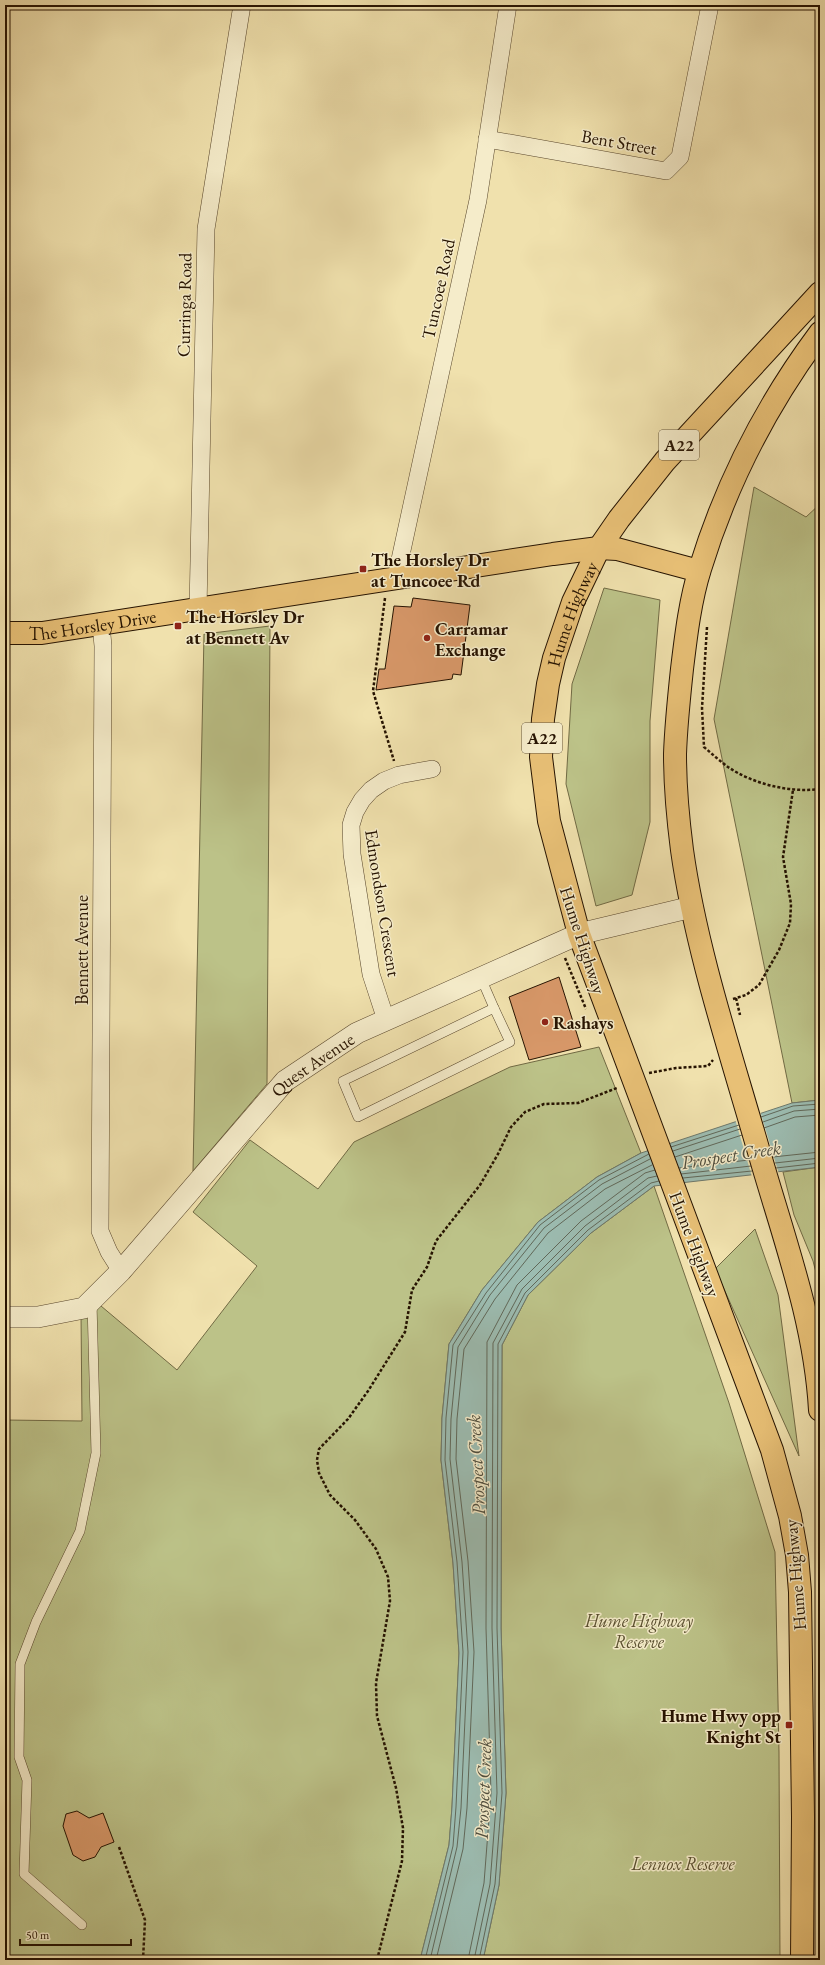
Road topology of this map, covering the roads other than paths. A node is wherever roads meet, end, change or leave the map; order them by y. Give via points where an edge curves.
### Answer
1 (242, 5) edge
2 (508, 5) edge
3 (710, 5) edge
4 (487, 139) junction
5 (820, 293) edge
6 (820, 333) edge
7 (599, 548) junction
8 (699, 571) junction
9 (396, 578) junction
10 (198, 609) junction
11 (101, 624) junction
12 (5, 633) edge
13 (432, 769) dead end
14 (692, 907) junction
15 (579, 934) junction
16 (481, 978) junction
17 (494, 1008) junction
18 (386, 1020) junction
19 (121, 1271) junction
20 (92, 1300) junction
21 (5, 1316) edge
22 (820, 1410) edge
23 (82, 1925) dead end
24 (802, 1960) edge

1 - 10 street, Curringa Road via 206,229
2 - 4 street, Tuncoee Road
3 - 4 street, Bent Street via 680,157 666,171
4 - 9 street, Tuncoee Road via 478,200
5 - 7 main road, Hume Highway / A22 via 665,461
6 - 8 main road via 790,375 746,452 733,479
7 - 8 main road, The Horsley Drive via 620,550
7 - 9 main road, The Horsley Drive
7 - 15 main road, Hume Highway / A22 via 573,602 554,658 546,698 541,757 549,821
8 - 14 main road via 684,658 675,755 682,849
9 - 10 main road, The Horsley Drive
10 - 11 main road, The Horsley Drive
11 - 12 main road, The Horsley Drive via 42,633
11 - 19 street, Bennett Avenue via 103,646 100,1231
13 - 18 street, Edmondson Crescent via 399,774 384,781 371,790 355,812 350,825 352,854 371,974
14 - 15 street, Quest Avenue
14 - 22 main road via 736,1076 780,1219 809,1328
15 - 16 street, Quest Avenue
15 - 24 main road, Hume Highway / A22 via 690,1233 718,1301 772,1450 790,1516 800,1592
16 - 17 lane
16 - 18 street, Quest Avenue
17 - 17 lane via 510,1042 358,1117 343,1081
18 - 19 street, Quest Avenue via 357,1033 285,1081
19 - 20 street, Quest Avenue
20 - 21 street, Quest Avenue via 84,1308 38,1317
20 - 23 lane via 96,1453 80,1531 36,1622 20,1664 19,1757 27,1780 24,1874

